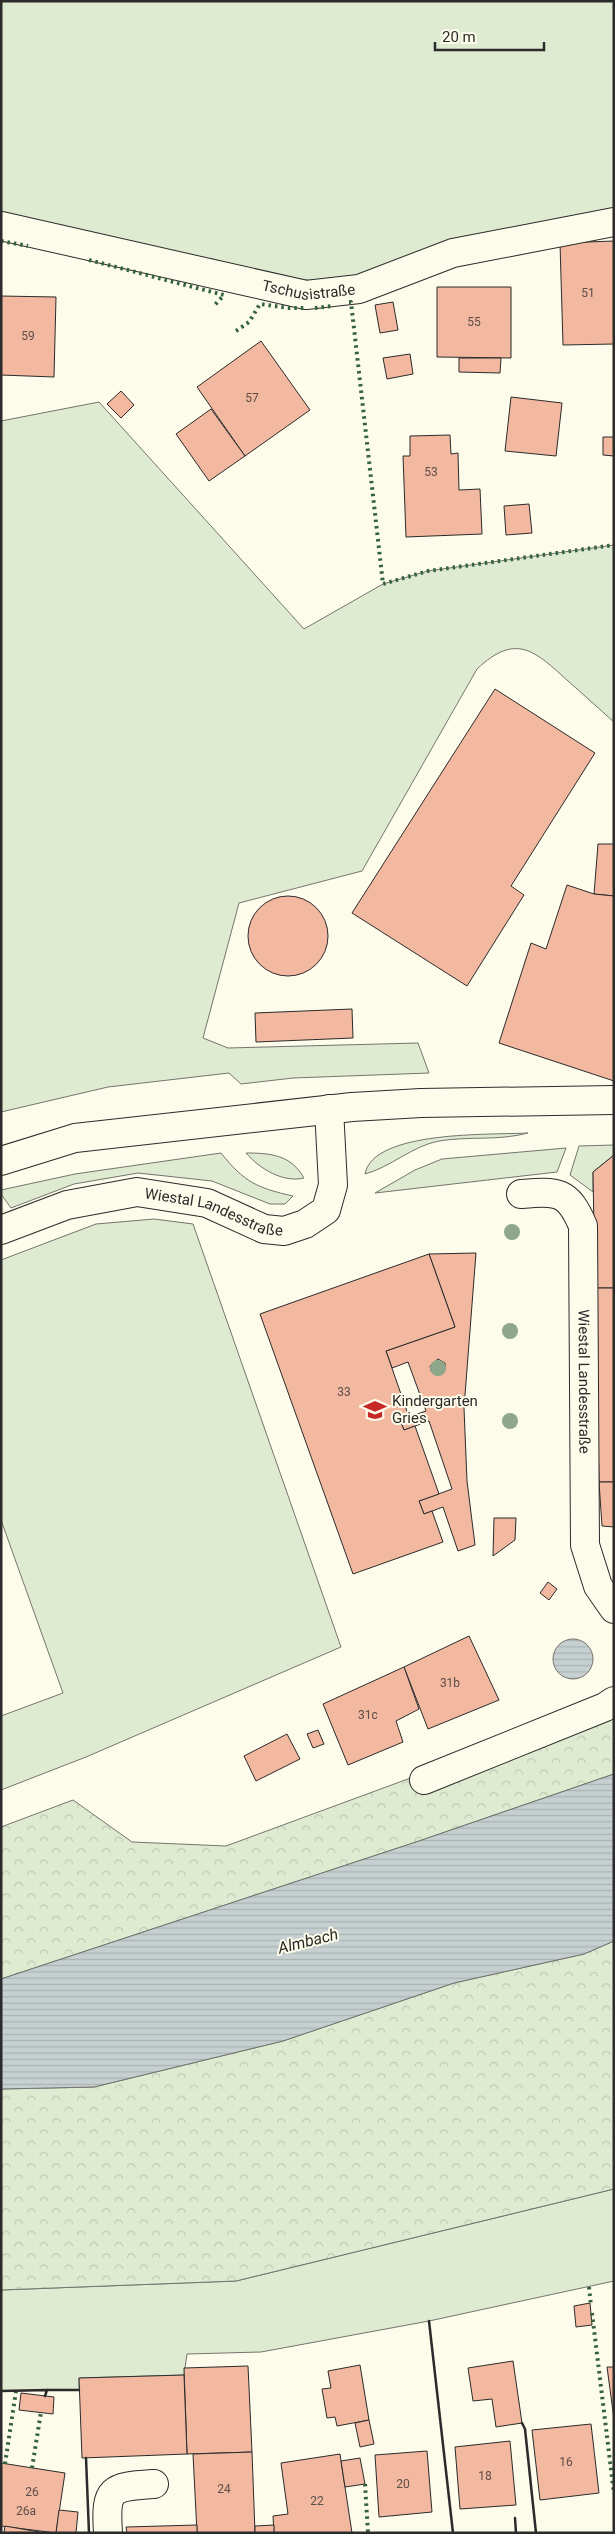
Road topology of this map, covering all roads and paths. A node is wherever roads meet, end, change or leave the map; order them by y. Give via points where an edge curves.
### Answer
1 (614, 222) edge
2 (1, 226) edge
3 (614, 1100) edge
4 (329, 1109) junction
5 (1, 1161) edge
6 (521, 1194) dead end
7 (1, 1230) edge
8 (614, 1609) edge
9 (614, 1701) edge
10 (424, 1780) dead end
11 (154, 2484) dead end
12 (108, 2533) edge

1 - 2 street, Tschusistraße via 453,252 359,290 306,295
3 - 4 street via 421,1103
4 - 5 street via 76,1138
4 - 7 street, Wiestal Landesstraße via 333,1145 331,1193 326,1210 294,1228 284,1231 264,1229 207,1203 137,1192 68,1205
6 - 8 street, Wiestal Landesstraße via 553,1192 574,1206 583,1226 584,1545 598,1586
9 - 10 street via 605,1708
11 - 12 street via 121,2486 111,2495 106,2508

